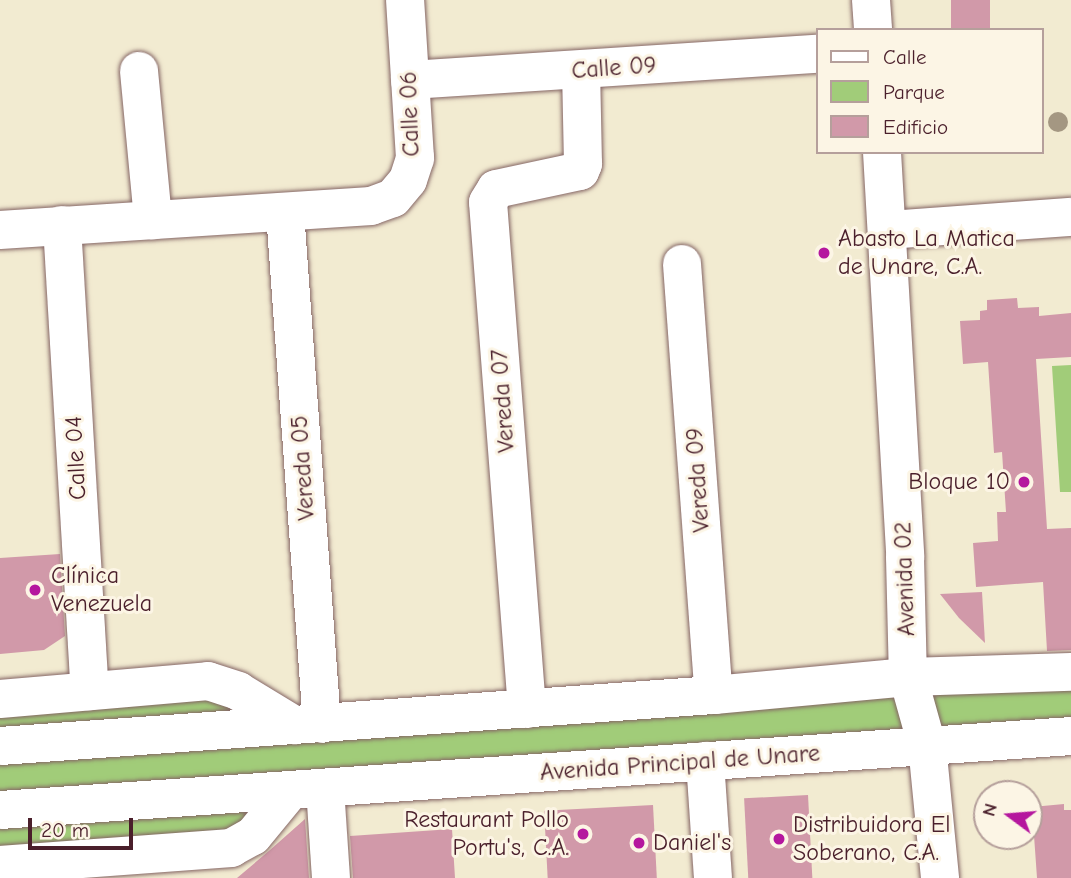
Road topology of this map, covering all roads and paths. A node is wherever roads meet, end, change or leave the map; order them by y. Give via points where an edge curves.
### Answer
1 (405, 0) edge
2 (871, 0) edge
3 (873, 28) edge
4 (816, 54) edge
5 (139, 71) dead end
6 (581, 71) junction
7 (410, 80) junction
8 (882, 154) edge
9 (285, 212) junction
10 (1071, 218) edge
11 (153, 220) junction
12 (62, 225) junction
13 (0, 230) edge
14 (888, 230) junction
15 (682, 264) dead end
16 (1071, 672) edge
17 (908, 677) junction
18 (90, 691) junction
19 (714, 695) junction
20 (0, 699) edge
21 (527, 709) junction
22 (308, 725) junction
23 (1071, 736) edge
24 (928, 745) junction
25 (0, 746) edge
26 (705, 761) junction
27 (308, 790) junction
28 (0, 810) edge
29 (0, 864) edge
30 (103, 868) edge
31 (331, 878) edge
32 (713, 878) edge
33 (940, 878) edge

1 - 7 street, Calle 06
2 - 3 street
4 - 6 street, Calle 09
5 - 11 street
6 - 7 street, Calle 09
6 - 21 street, Vereda 07 via 583,164 576,174 496,189 488,202
7 - 9 street, Calle 06 via 415,158 408,180 393,198 371,206
8 - 14 street, Avenida 02
9 - 11 street
9 - 22 street, Vereda 05
10 - 14 street
11 - 12 street
12 - 13 street
12 - 18 street, Calle 04
14 - 17 street, Avenida 02
15 - 19 street, Vereda 09
16 - 17 street
17 - 19 street
17 - 24 street, Avenida 02
18 - 20 street
18 - 22 street via 208,681
19 - 21 street
21 - 22 street
22 - 25 street
23 - 24 street, Avenida Principal de Unare
24 - 26 street, Avenida Principal de Unare
24 - 33 street, Avenida 02
26 - 27 street, Avenida Principal de Unare
26 - 32 street
27 - 28 street, Avenida Principal de Unare
27 - 30 street via 253,836 230,848
27 - 31 street
29 - 30 street

